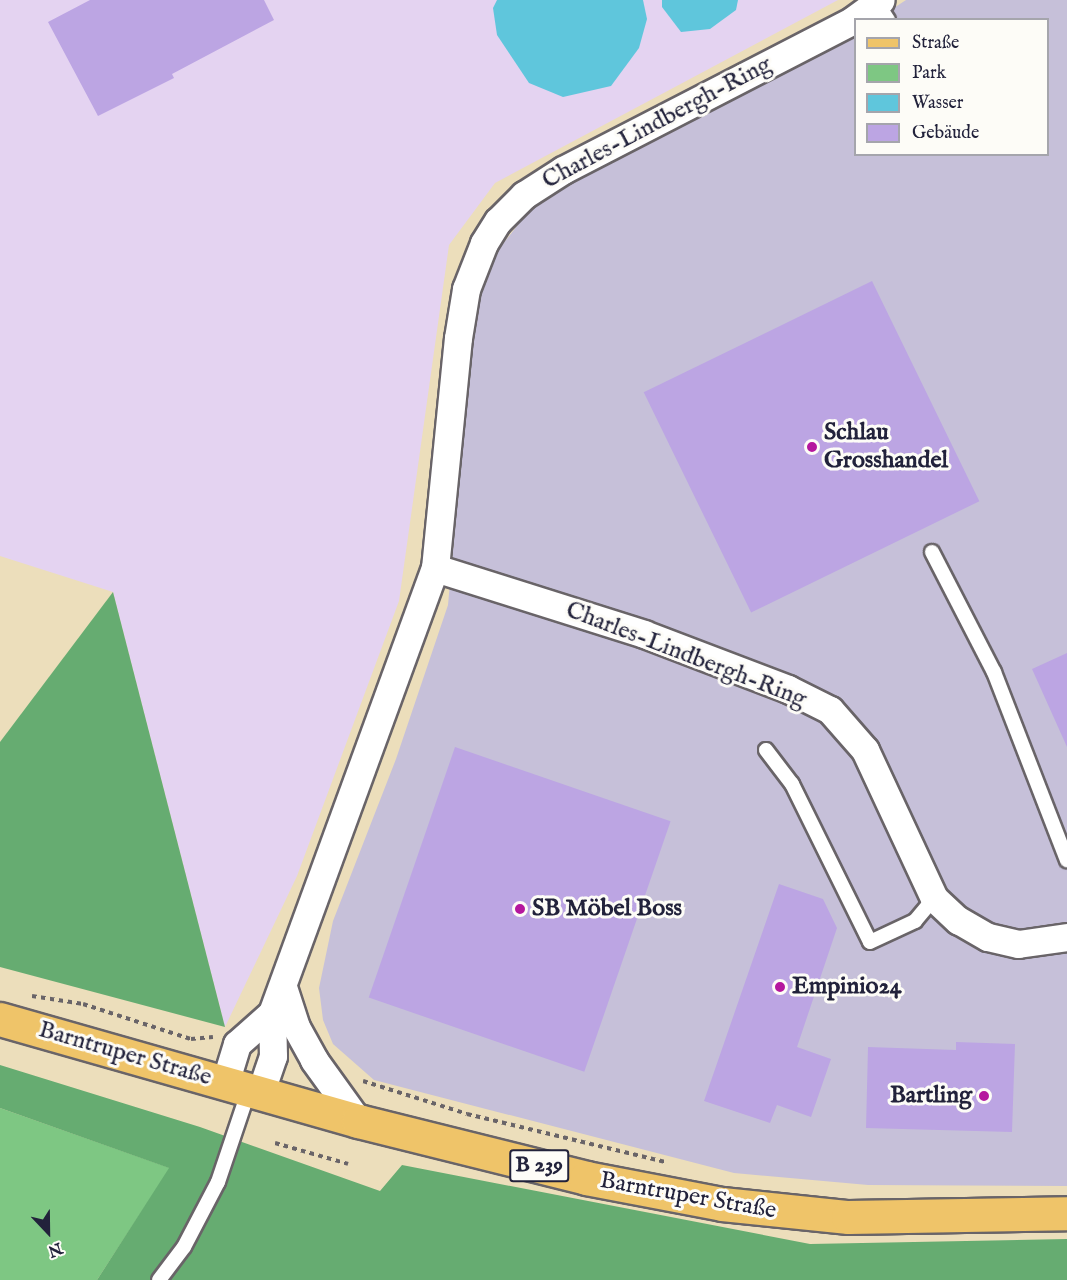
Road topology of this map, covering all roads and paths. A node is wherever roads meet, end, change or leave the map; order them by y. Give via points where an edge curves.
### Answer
1 (882, 8) edge
2 (847, 10) edge
3 (932, 552) dead end
4 (435, 568) junction
5 (766, 750) dead end
6 (1067, 860) edge
7 (934, 898) junction
8 (1067, 937) edge
9 (284, 987) junction
10 (23, 995) dead end
11 (272, 1013) junction
12 (0, 1019) edge
13 (214, 1037) dead end
14 (356, 1077) dead end
15 (245, 1089) junction
16 (358, 1122) junction
17 (275, 1143) dead end
18 (348, 1164) dead end
19 (673, 1165) dead end
20 (1067, 1213) edge
21 (159, 1280) edge

1 - 2 street, Charles-Lindbergh-Ring
2 - 4 street, Charles-Lindbergh-Ring via 563,170 524,195 498,221 473,265 466,289
3 - 6 lane via 993,672
4 - 7 street, Charles-Lindbergh-Ring via 644,634 788,689 830,710 865,750
4 - 9 street, Charles-Lindbergh-Ring
5 - 7 lane via 792,784 870,942 915,921
7 - 8 street, Charles-Lindbergh-Ring via 958,920 988,937 1018,944
9 - 11 street, Charles-Lindbergh-Ring
9 - 16 street via 297,1027 314,1060
10 - 13 path via 83,1004 191,1039
11 - 15 street, Charles-Lindbergh-Ring via 273,1056
11 - 15 street, Charles-Lindbergh-Ring via 237,1044
12 - 15 main road, Barntruper Straße / B 239
14 - 19 path via 371,1086 467,1114 635,1152
15 - 16 main road, Barntruper Straße / B 239
15 - 21 lane via 218,1182 184,1247
16 - 20 main road, Barntruper Straße / B 239 via 586,1178 788,1213 848,1217
17 - 18 path

